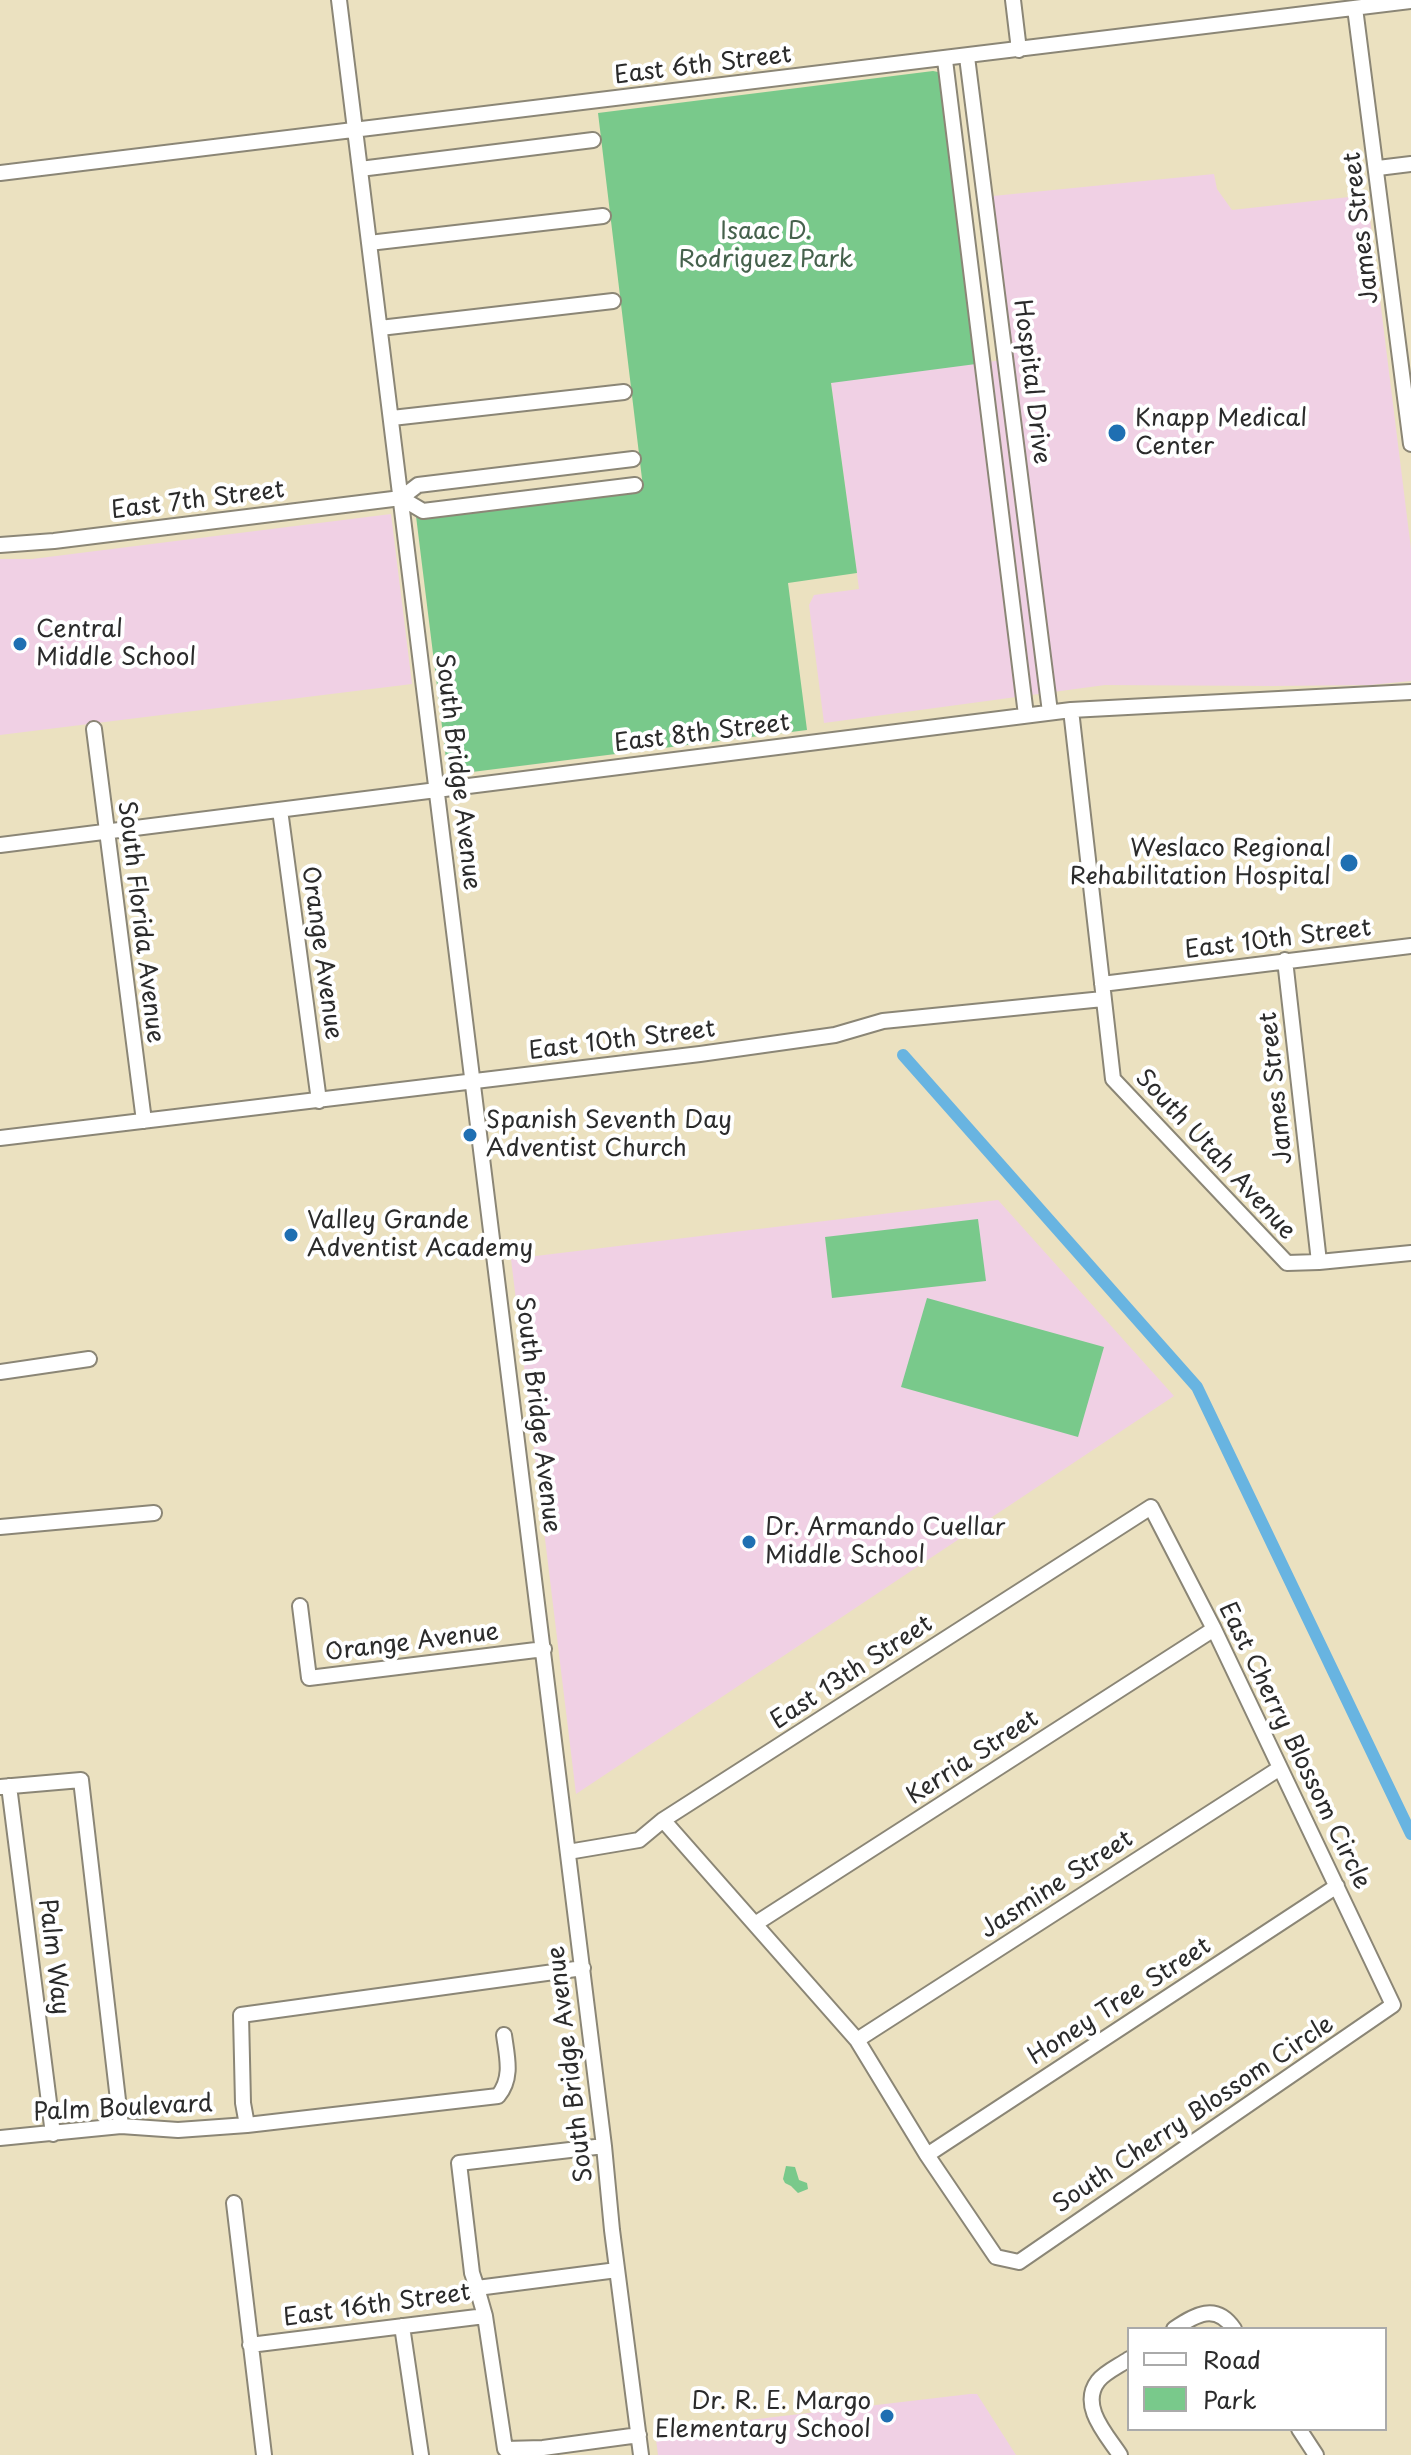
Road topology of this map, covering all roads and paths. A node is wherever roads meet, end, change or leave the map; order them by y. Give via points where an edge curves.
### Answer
1 (339, 0) edge
2 (1013, 0) edge
3 (1411, 1) edge
4 (1355, 8) junction
5 (1019, 50) junction
6 (967, 57) junction
7 (945, 60) junction
8 (355, 130) junction
9 (593, 140) dead end
10 (1411, 164) edge
11 (1378, 168) junction
12 (360, 169) junction
13 (0, 173) edge
14 (603, 216) dead end
15 (369, 243) junction
16 (613, 301) dead end
17 (1403, 324) edge
18 (380, 328) junction
19 (624, 392) dead end
20 (392, 418) junction
21 (1411, 444) edge
22 (633, 459) dead end
23 (635, 485) dead end
24 (401, 498) junction
25 (0, 545) edge
26 (1411, 692) edge
27 (1071, 710) junction
28 (1050, 712) junction
29 (1026, 715) junction
30 (94, 729) dead end
31 (437, 789) junction
32 (280, 810) junction
33 (106, 832) junction
34 (0, 845) edge
35 (1411, 946) edge
36 (1285, 960) junction
37 (1103, 991) junction
38 (475, 1081) junction
39 (319, 1101) junction
40 (144, 1121) junction
41 (0, 1138) edge
42 (1411, 1253) edge
43 (1319, 1262) junction
44 (89, 1359) dead end
45 (0, 1372) edge
46 (1151, 1507) joint
47 (154, 1513) dead end
48 (0, 1527) edge
49 (300, 1606) dead end
50 (1214, 1629) junction
51 (544, 1649) junction
52 (1280, 1768) junction
53 (4, 1786) edge
54 (663, 1820) junction
55 (568, 1852) junction
56 (1337, 1886) junction
57 (755, 1924) junction
58 (583, 1968) junction
59 (1393, 2005) joint
60 (504, 2035) dead end
61 (857, 2040) junction
62 (247, 2125) junction
63 (121, 2126) junction
64 (53, 2134) junction
65 (0, 2138) edge
66 (604, 2146) junction
67 (927, 2155) junction
68 (234, 2203) dead end
69 (617, 2270) junction
70 (477, 2288) junction
71 (485, 2316) junction
72 (402, 2326) junction
73 (1177, 2327) edge
74 (1233, 2327) edge
75 (250, 2345) junction
76 (1127, 2360) edge
77 (1300, 2431) edge
78 (639, 2435) junction
79 (264, 2455) edge
80 (421, 2455) edge
81 (641, 2455) edge
82 (1120, 2455) edge
83 (1316, 2455) edge

1 - 8 street, South Bridge Avenue
2 - 5 street
3 - 4 street, East 6th Street
4 - 5 street, East 6th Street
4 - 11 street, James Street
5 - 6 street, East 6th Street
6 - 7 street, East 6th Street
6 - 28 street, Hospital Drive
7 - 8 street, East 6th Street
7 - 29 street, Hospital Drive
8 - 12 street, South Bridge Avenue
8 - 13 street, East 6th Street
9 - 12 street
10 - 11 street
11 - 17 street, James Street
12 - 15 street, South Bridge Avenue
14 - 15 street
15 - 18 street, South Bridge Avenue
16 - 18 street
17 - 21 street, James Street
18 - 20 street, South Bridge Avenue
19 - 20 street
20 - 24 street, South Bridge Avenue
22 - 24 street, East 7th Street via 418,485
23 - 24 street, East 7th Street via 423,511
24 - 25 street, East 7th Street
24 - 31 street, South Bridge Avenue
26 - 27 street, East 8th Street
27 - 28 street, East 8th Street
27 - 37 street, South Utah Avenue
28 - 29 street, East 8th Street
29 - 31 street, East 8th Street
30 - 33 street, South Florida Avenue
31 - 32 street, East 8th Street
31 - 38 street, South Bridge Avenue
32 - 33 street, East 8th Street
32 - 39 street, Orange Avenue
33 - 34 street, East 8th Street
33 - 40 street, South Florida Avenue
35 - 36 street, East 10th Street
36 - 37 street, East 10th Street
36 - 43 street, James Street
37 - 38 street, East 10th Street via 883,1021 790,1042
37 - 43 street, South Utah Avenue via 1113,1079 1287,1263
38 - 39 street, East 10th Street
38 - 51 street, South Bridge Avenue
39 - 40 street, East 10th Street
40 - 41 street, East 10th Street
42 - 43 street
44 - 45 street
46 - 50 street, East Cherry Blossom Circle
46 - 54 street, East 13th Street
47 - 48 street
49 - 51 street, Orange Avenue via 309,1678
50 - 52 street, East Cherry Blossom Circle
50 - 57 street, Kerria Street
51 - 55 street, South Bridge Avenue
52 - 56 street, East Cherry Blossom Circle
52 - 61 street, Jasmine Street
53 - 63 street via 81,1780
53 - 64 street, Palm Way
54 - 55 street, East 13th Street via 639,1840
54 - 57 street
55 - 58 street, South Bridge Avenue
56 - 59 street, East Cherry Blossom Circle
56 - 67 street, Honey Tree Street
57 - 61 street
58 - 62 street via 241,2015
58 - 66 street, South Bridge Avenue
59 - 67 street, South Cherry Blossom Circle via 1019,2262 996,2257
60 - 62 street, Palm Boulevard via 508,2071 506,2087 498,2096
61 - 67 street
62 - 63 street, Palm Boulevard via 178,2130
63 - 64 street, Palm Boulevard
64 - 65 street, Palm Boulevard
66 - 69 street, South Bridge Avenue
66 - 70 street via 459,2163
68 - 75 street
69 - 70 street, East 16th Street
69 - 78 street, South Bridge Avenue
70 - 71 street, East 16th Street
71 - 72 street, East 16th Street
71 - 78 street via 505,2449
72 - 75 street, East 16th Street
72 - 80 street
73 - 74 street via 1197,2314 1216,2313
75 - 79 street
76 - 82 street via 1099,2379 1091,2394 1093,2414
77 - 83 street
78 - 81 street, South Bridge Avenue

